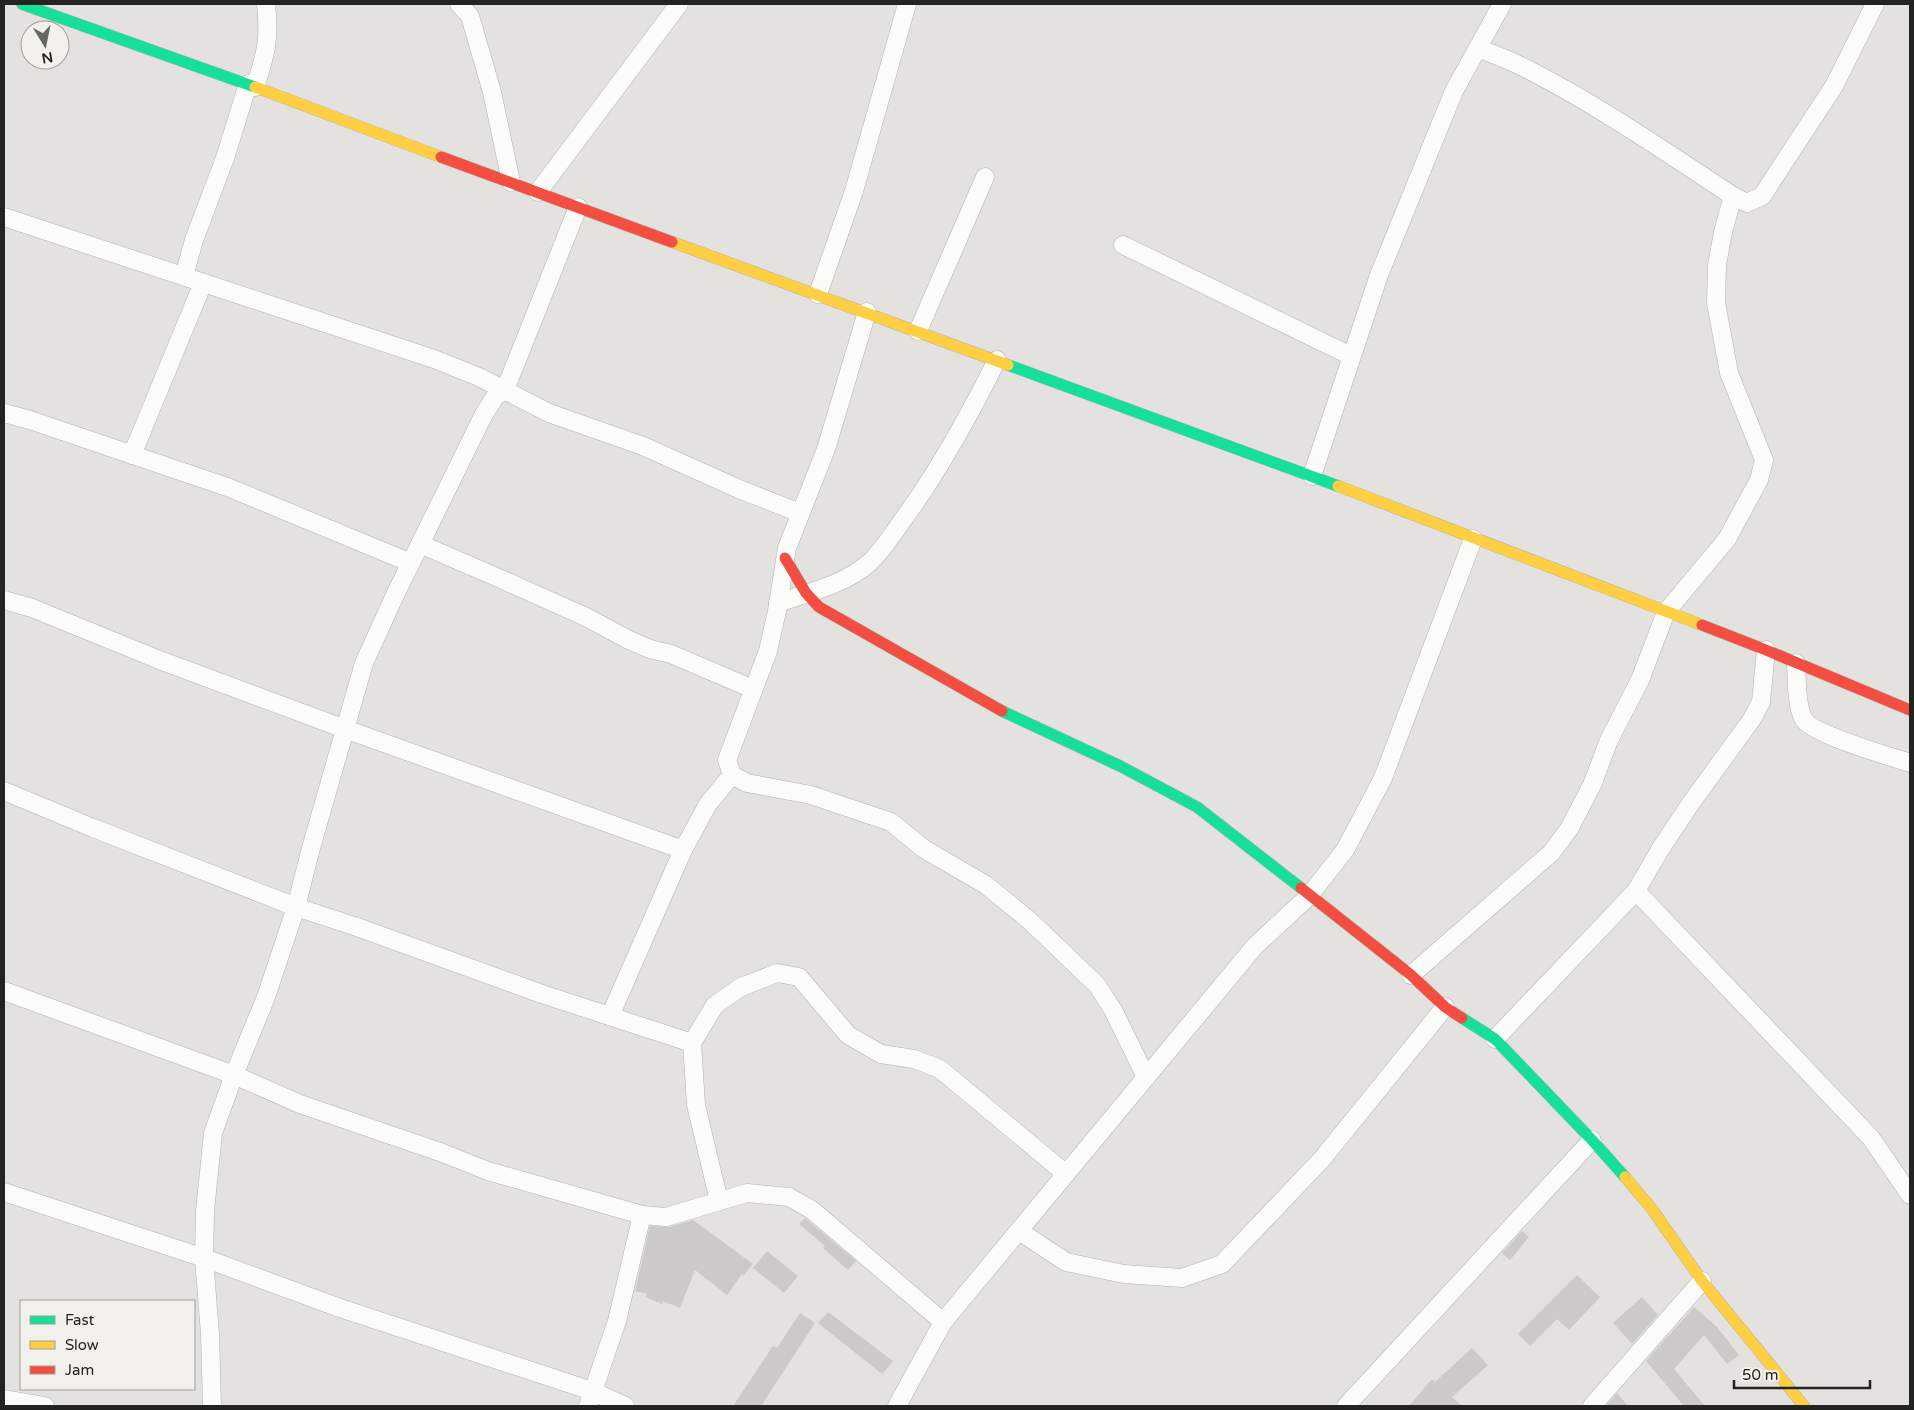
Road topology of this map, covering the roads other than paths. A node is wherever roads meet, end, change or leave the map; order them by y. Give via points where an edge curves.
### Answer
1 (22, 4) edge
2 (266, 4) edge
3 (459, 4) edge
4 (679, 4) edge
5 (907, 4) edge
6 (1502, 4) edge
7 (1875, 4) edge
8 (1478, 48) junction
9 (252, 85) junction
10 (985, 178) dead end
11 (510, 182) junction
12 (538, 192) junction
13 (1733, 196) junction
14 (578, 207) junction
15 (4, 217) edge
16 (1123, 245) dead end
17 (184, 276) junction
18 (203, 283) junction
19 (818, 294) junction
20 (867, 312) junction
21 (918, 331) junction
22 (1351, 356) junction
23 (997, 360) junction
24 (505, 390) junction
25 (4, 414) edge
26 (132, 455) junction
27 (1312, 476) junction
28 (800, 514) junction
29 (1472, 539) junction
30 (420, 544) junction
31 (785, 558) junction
32 (411, 562) junction
33 (806, 593) junction
34 (4, 600) edge
35 (778, 602) junction
36 (1666, 612) junction
37 (1766, 650) junction
38 (1796, 663) junction
39 (753, 689) junction
40 (1910, 710) edge
41 (345, 729) junction
42 (1910, 763) edge
43 (732, 775) junction
44 (4, 791) edge
45 (683, 850) junction
46 (1636, 891) junction
47 (1309, 896) junction
48 (296, 907) junction
49 (1411, 975) junction
50 (4, 991) edge
51 (1445, 1007) junction
52 (610, 1016) junction
53 (1495, 1039) junction
54 (692, 1044) junction
55 (234, 1075) junction
56 (1146, 1077) junction
57 (1592, 1140) junction
58 (1066, 1174) junction
59 (4, 1192) edge
60 (1910, 1195) edge
61 (719, 1201) junction
62 (642, 1215) junction
63 (1018, 1230) junction
64 (204, 1258) junction
65 (1702, 1281) junction
66 (943, 1322) junction
67 (4, 1399) edge
68 (590, 1399) edge
69 (45, 1406) edge
70 (212, 1406) edge
71 (625, 1406) edge
72 (897, 1406) edge
73 (1346, 1406) edge
74 (1592, 1406) edge
75 (1804, 1406) edge

1 - 9 main road
2 - 9 street via 266,53
3 - 11 street via 470,16 492,92
4 - 12 street
5 - 19 street via 854,191
6 - 8 street
7 - 13 street via 1834,86 1762,196 1747,204
8 - 13 street via 1565,90
8 - 22 street via 1454,91 1386,256
9 - 11 main road
9 - 17 street via 194,240
10 - 21 street
11 - 12 main road
12 - 14 main road
13 - 36 street via 1717,265 1716,303 1729,373 1764,460 1759,480 1727,539
14 - 19 main road
14 - 24 street
15 - 17 street
16 - 22 street
17 - 18 street
18 - 24 street via 434,359
18 - 26 street
19 - 20 main road
20 - 21 main road
20 - 28 street via 826,449
21 - 23 main road
22 - 27 street
23 - 27 main road
23 - 33 street via 923,493 887,542 868,563 838,583
24 - 28 street via 549,413 643,446
24 - 30 street via 495,397 484,414
25 - 26 street
26 - 32 street via 230,488
27 - 29 main road
28 - 31 street
29 - 36 main road
29 - 47 street via 1382,778 1345,850
30 - 32 street
30 - 39 street via 629,640
31 - 33 main road
31 - 35 street
32 - 41 street via 364,663
33 - 35 street
33 - 47 main road via 819,607 1010,716 1120,766 1197,807
34 - 41 street
35 - 39 street via 768,651
36 - 37 main road
36 - 49 street via 1640,680 1569,829 1551,853
37 - 38 main road
37 - 46 street via 1761,702 1752,719 1691,803
38 - 40 main road
38 - 42 street via 1800,708 1805,720 1820,732
39 - 43 street via 727,760
41 - 45 street
41 - 48 street
43 - 45 street via 708,804
43 - 56 street via 747,783 811,795 891,822 924,849 986,885 1030,921 1097,985
44 - 48 street
45 - 52 street
46 - 53 street
46 - 60 street via 1871,1138
47 - 49 main road
47 - 56 street via 1255,946
48 - 52 street
48 - 55 street via 266,997
49 - 51 main road
50 - 55 street
51 - 53 main road
51 - 63 street via 1322,1159 1222,1264 1182,1278 1124,1274 1066,1262
52 - 54 street
53 - 57 main road
54 - 58 street via 715,1005 740,987 778,973 799,977 848,1035 881,1054 914,1059 940,1069
54 - 61 street via 696,1105
55 - 62 street via 300,1104 488,1171
55 - 64 street via 214,1133 205,1211
56 - 58 street
57 - 65 main road via 1652,1209
57 - 73 street
58 - 63 street
59 - 64 street
61 - 62 street via 666,1217
61 - 66 street via 747,1193 789,1198 812,1210
62 - 68 street via 617,1321
63 - 66 street
64 - 68 street
64 - 70 street
65 - 74 street
65 - 75 main road
66 - 72 street
67 - 69 street
68 - 71 street

